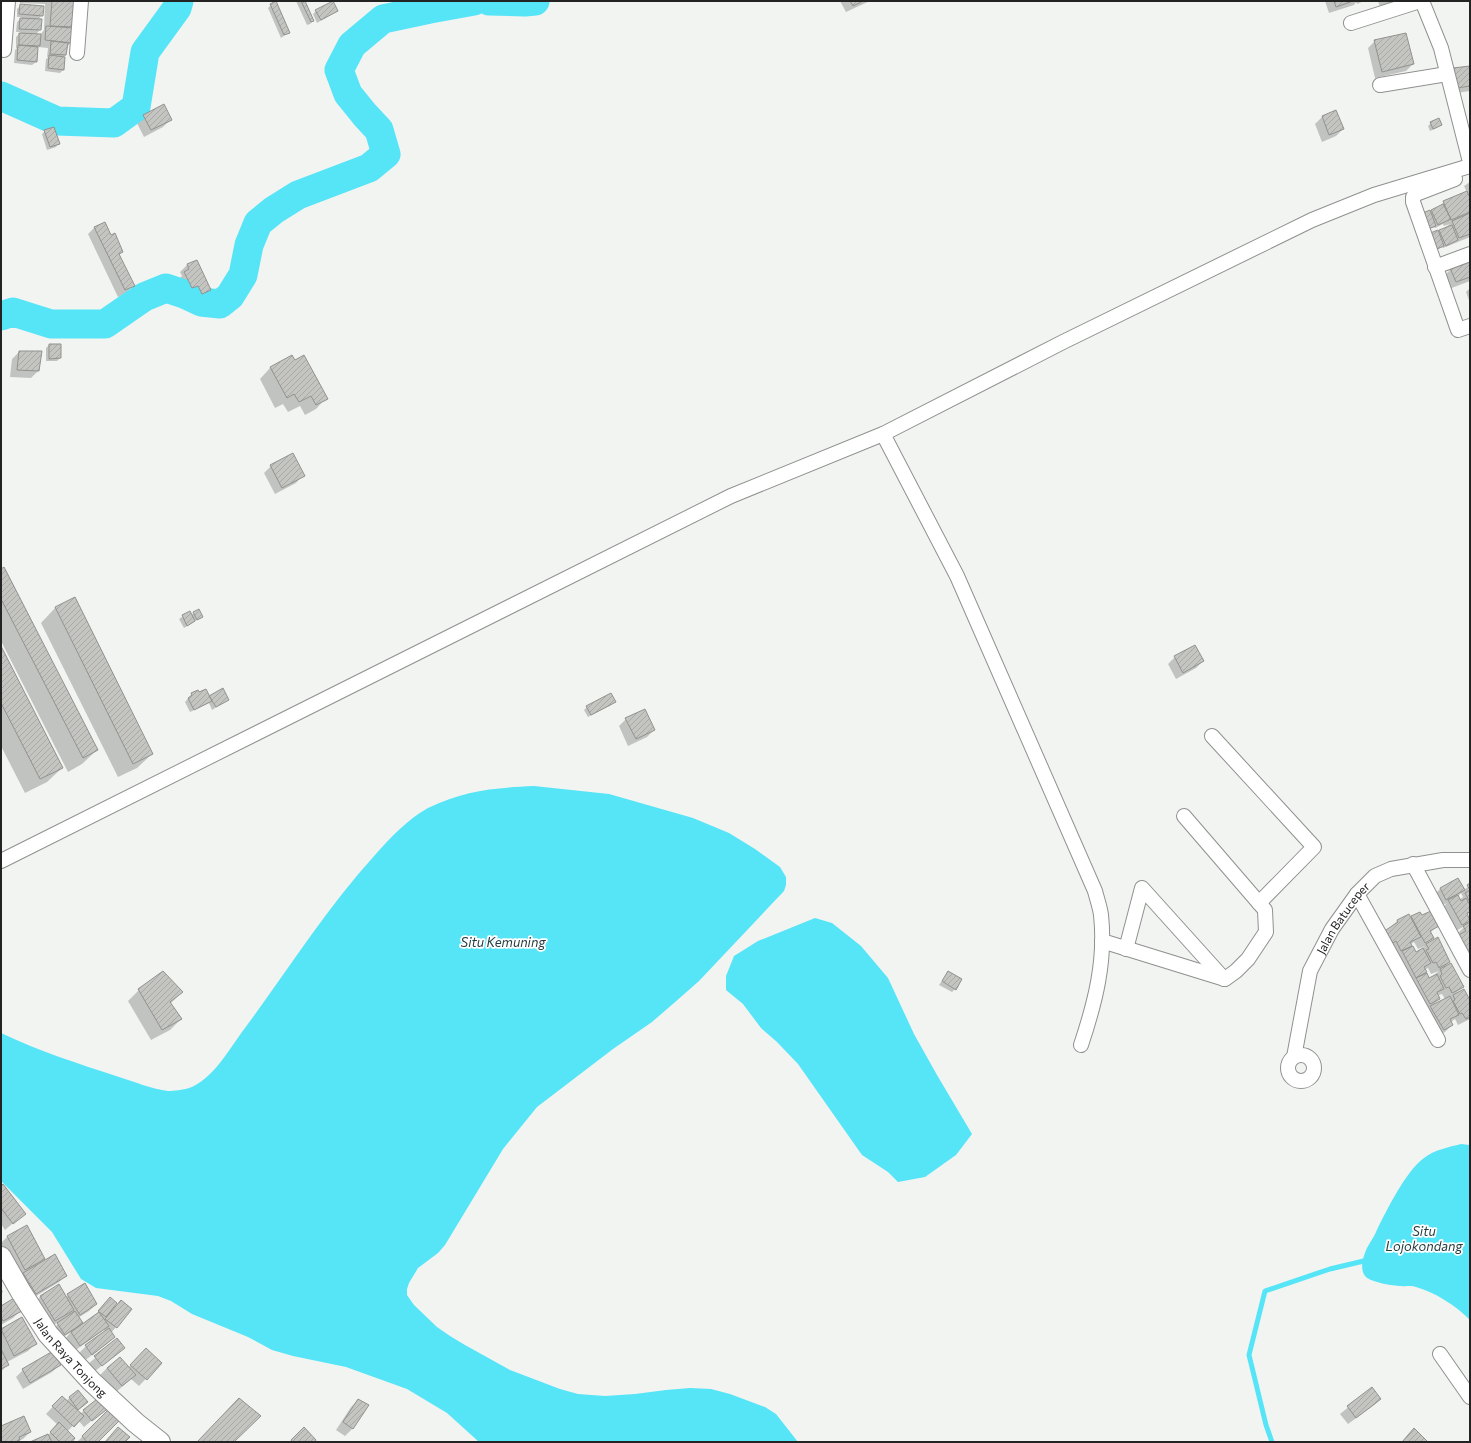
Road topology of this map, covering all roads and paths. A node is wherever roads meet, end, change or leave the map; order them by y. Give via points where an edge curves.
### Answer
1 (8, 1) edge
2 (80, 1) edge
3 (1421, 1) edge
4 (1351, 22) dead end
5 (4, 50) dead end
6 (77, 53) dead end
7 (1447, 74) junction
8 (1380, 85) dead end
9 (1470, 162) edge
10 (1470, 166) edge
11 (1470, 176) edge
12 (1470, 254) edge
13 (1435, 267) junction
14 (1470, 326) edge
15 (883, 434) junction
16 (1212, 736) dead end
17 (1184, 816) dead end
18 (1470, 860) edge
19 (1, 861) edge
20 (1413, 864) junction
21 (1357, 894) junction
22 (1259, 903) junction
23 (1102, 941) junction
24 (1126, 949) junction
25 (1470, 970) edge
26 (1225, 979) junction
27 (1438, 1040) dead end
28 (1081, 1045) dead end
29 (1294, 1057) dead end
30 (1, 1257) edge
31 (1440, 1354) dead end
32 (1470, 1397) edge
33 (160, 1442) edge

1 - 5 street
2 - 6 street
3 - 4 street
3 - 7 street via 1441,48
7 - 8 street
7 - 9 street
10 - 15 street via 1374,195 1312,220
11 - 13 street via 1422,190 1413,197
12 - 13 street
13 - 14 street via 1458,330
15 - 19 street via 731,496
15 - 23 street via 957,576 1062,813 1095,892
16 - 22 street via 1314,847
17 - 22 street
18 - 20 street, Jalan Batuceper
20 - 21 street, Jalan Batuceper via 1375,876
20 - 25 street
21 - 27 street
21 - 29 street, Jalan Batuceper via 1332,928 1310,971
22 - 26 street via 1265,910 1266,932 1248,959
23 - 24 street
23 - 28 street via 1099,980
24 - 26 street
24 - 26 street via 1142,888
30 - 33 main road, Jalan Raya Tonjong via 48,1334 91,1381
31 - 32 street

